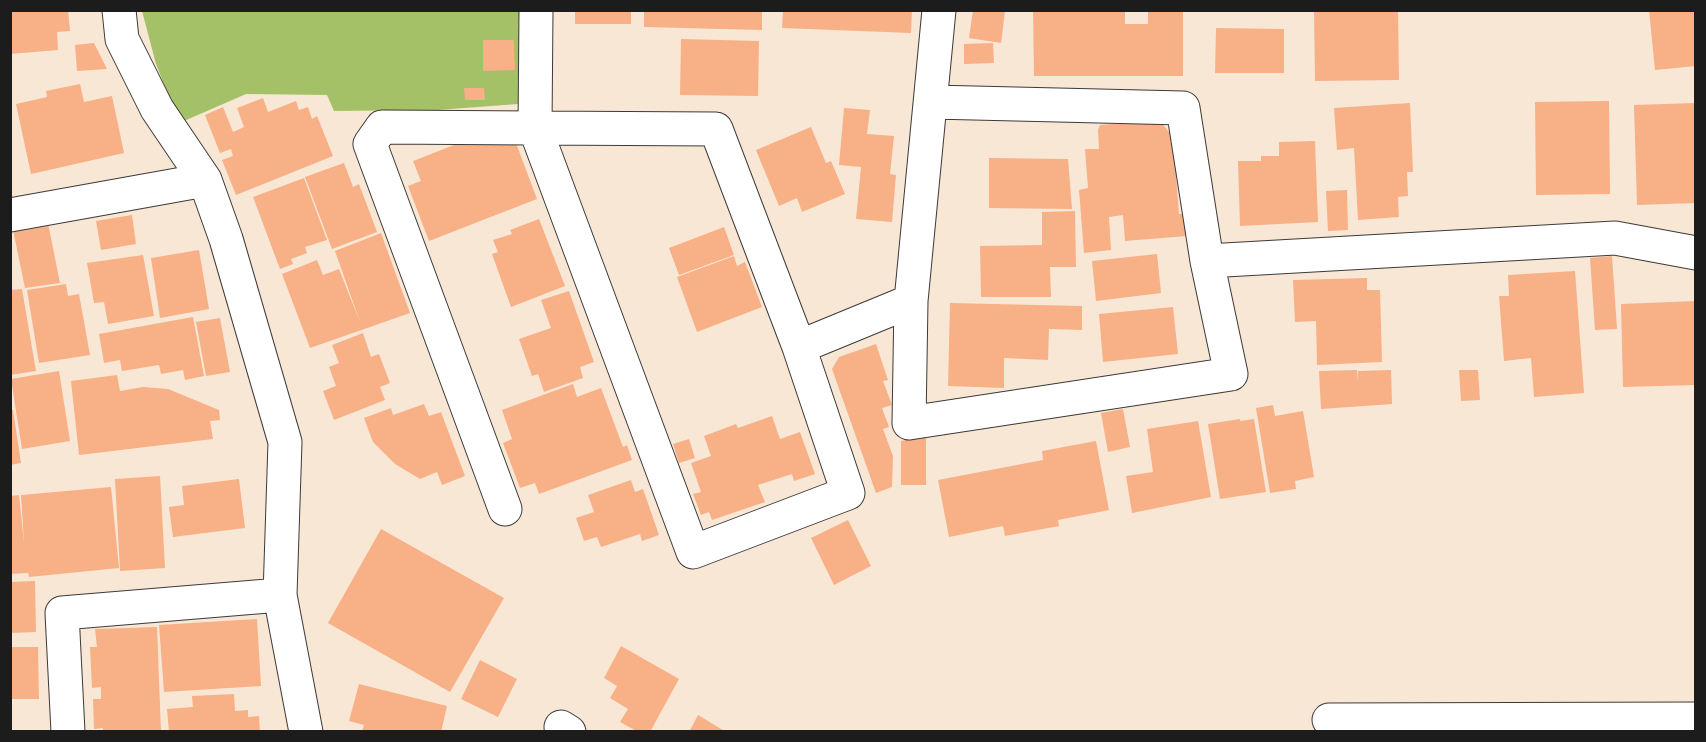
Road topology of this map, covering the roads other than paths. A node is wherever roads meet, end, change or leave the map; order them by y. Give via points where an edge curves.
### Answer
1 (119, 10) edge
2 (536, 10) edge
3 (939, 10) edge
4 (932, 102) junction
5 (535, 128) junction
6 (205, 180) junction
7 (10, 215) edge
8 (1695, 253) edge
9 (1207, 261) junction
10 (911, 301) junction
11 (798, 347) junction
12 (505, 509) dead end
13 (280, 595) junction
14 (1329, 720) dead end
15 (1695, 720) edge
16 (68, 732) edge
17 (306, 732) edge

1 - 6 street via 122,39 157,109
2 - 5 street
3 - 4 street
4 - 9 street via 1183,108
4 - 10 street
5 - 11 street via 716,129
5 - 11 street via 693,552 848,493
5 - 12 street via 382,127 370,144
6 - 7 street
6 - 13 street via 226,238 285,442
8 - 9 street via 1615,237
9 - 10 street via 1231,374 909,423
10 - 11 street
13 - 16 street via 62,613
13 - 17 street
14 - 15 street

